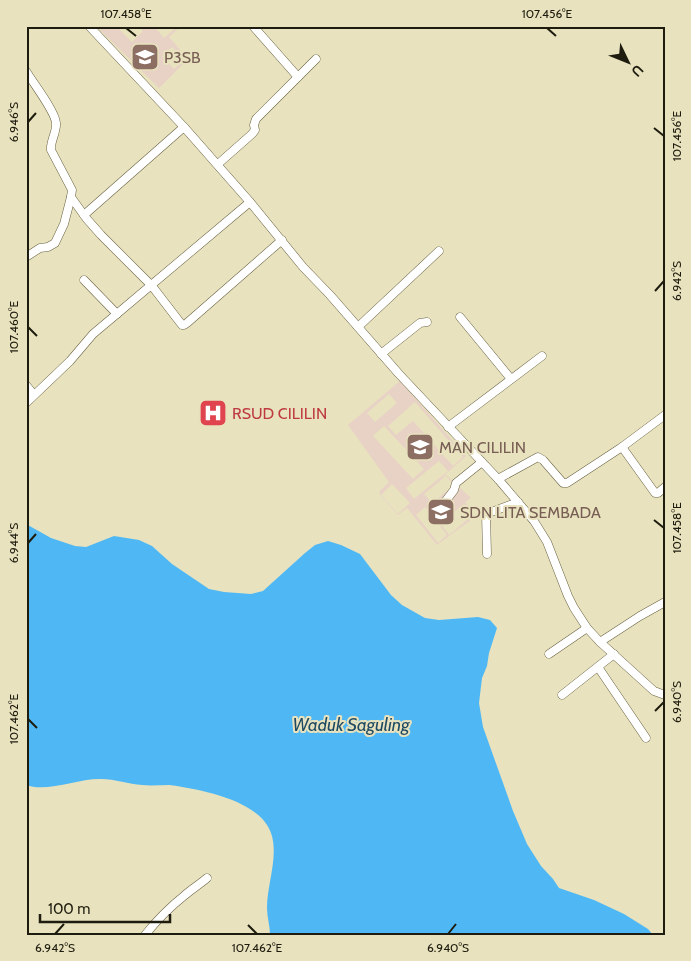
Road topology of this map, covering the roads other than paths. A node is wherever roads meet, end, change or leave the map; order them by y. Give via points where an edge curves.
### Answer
1 (89, 26) edge
2 (252, 26) edge
3 (316, 59) dead end
4 (26, 71) edge
5 (298, 76) junction
6 (184, 127) junction
7 (218, 164) junction
8 (71, 197) junction
9 (250, 202) junction
10 (84, 215) junction
11 (282, 240) junction
12 (439, 250) dead end
13 (26, 257) edge
14 (84, 280) dead end
15 (152, 286) junction
16 (117, 314) junction
17 (460, 317) dead end
18 (427, 322) dead end
19 (358, 327) junction
20 (381, 354) junction
21 (542, 356) dead end
22 (511, 379) junction
23 (26, 385) edge
24 (34, 395) junction
25 (26, 403) edge
26 (665, 415) edge
27 (448, 427) junction
28 (622, 447) junction
29 (482, 462) junction
30 (498, 480) junction
31 (665, 487) edge
32 (518, 502) junction
33 (436, 515) dead end
34 (487, 554) dead end
35 (665, 602) edge
36 (587, 628) junction
37 (600, 642) junction
38 (549, 654) dead end
39 (614, 654) junction
40 (598, 667) junction
41 (562, 695) dead end
42 (665, 695) edge
43 (646, 738) dead end
44 (207, 878) dead end
45 (145, 935) edge

1 - 6 street
2 - 5 street
3 - 5 street
4 - 8 street via 56,121 51,150 72,190
5 - 7 street via 256,119 252,134
6 - 7 street
6 - 10 street
7 - 9 street
8 - 10 street
8 - 13 street via 55,243
9 - 11 street
9 - 15 street
10 - 15 street
11 - 15 street via 184,325
11 - 19 street
12 - 19 street
14 - 16 street
15 - 16 street
16 - 24 street
17 - 22 street
18 - 20 street via 420,323
19 - 20 street
20 - 27 street
21 - 22 street
22 - 27 street
23 - 24 street
24 - 25 street
26 - 28 street
27 - 29 street
28 - 30 street via 568,483 563,482 538,457
28 - 31 street via 655,493
29 - 30 street
29 - 33 street via 456,482
30 - 32 street
32 - 34 street via 486,514
32 - 36 street via 542,532 568,596
35 - 37 street
36 - 37 street
36 - 38 street
37 - 39 street
39 - 40 street
39 - 42 street via 654,690
40 - 41 street
40 - 43 street
44 - 45 street

